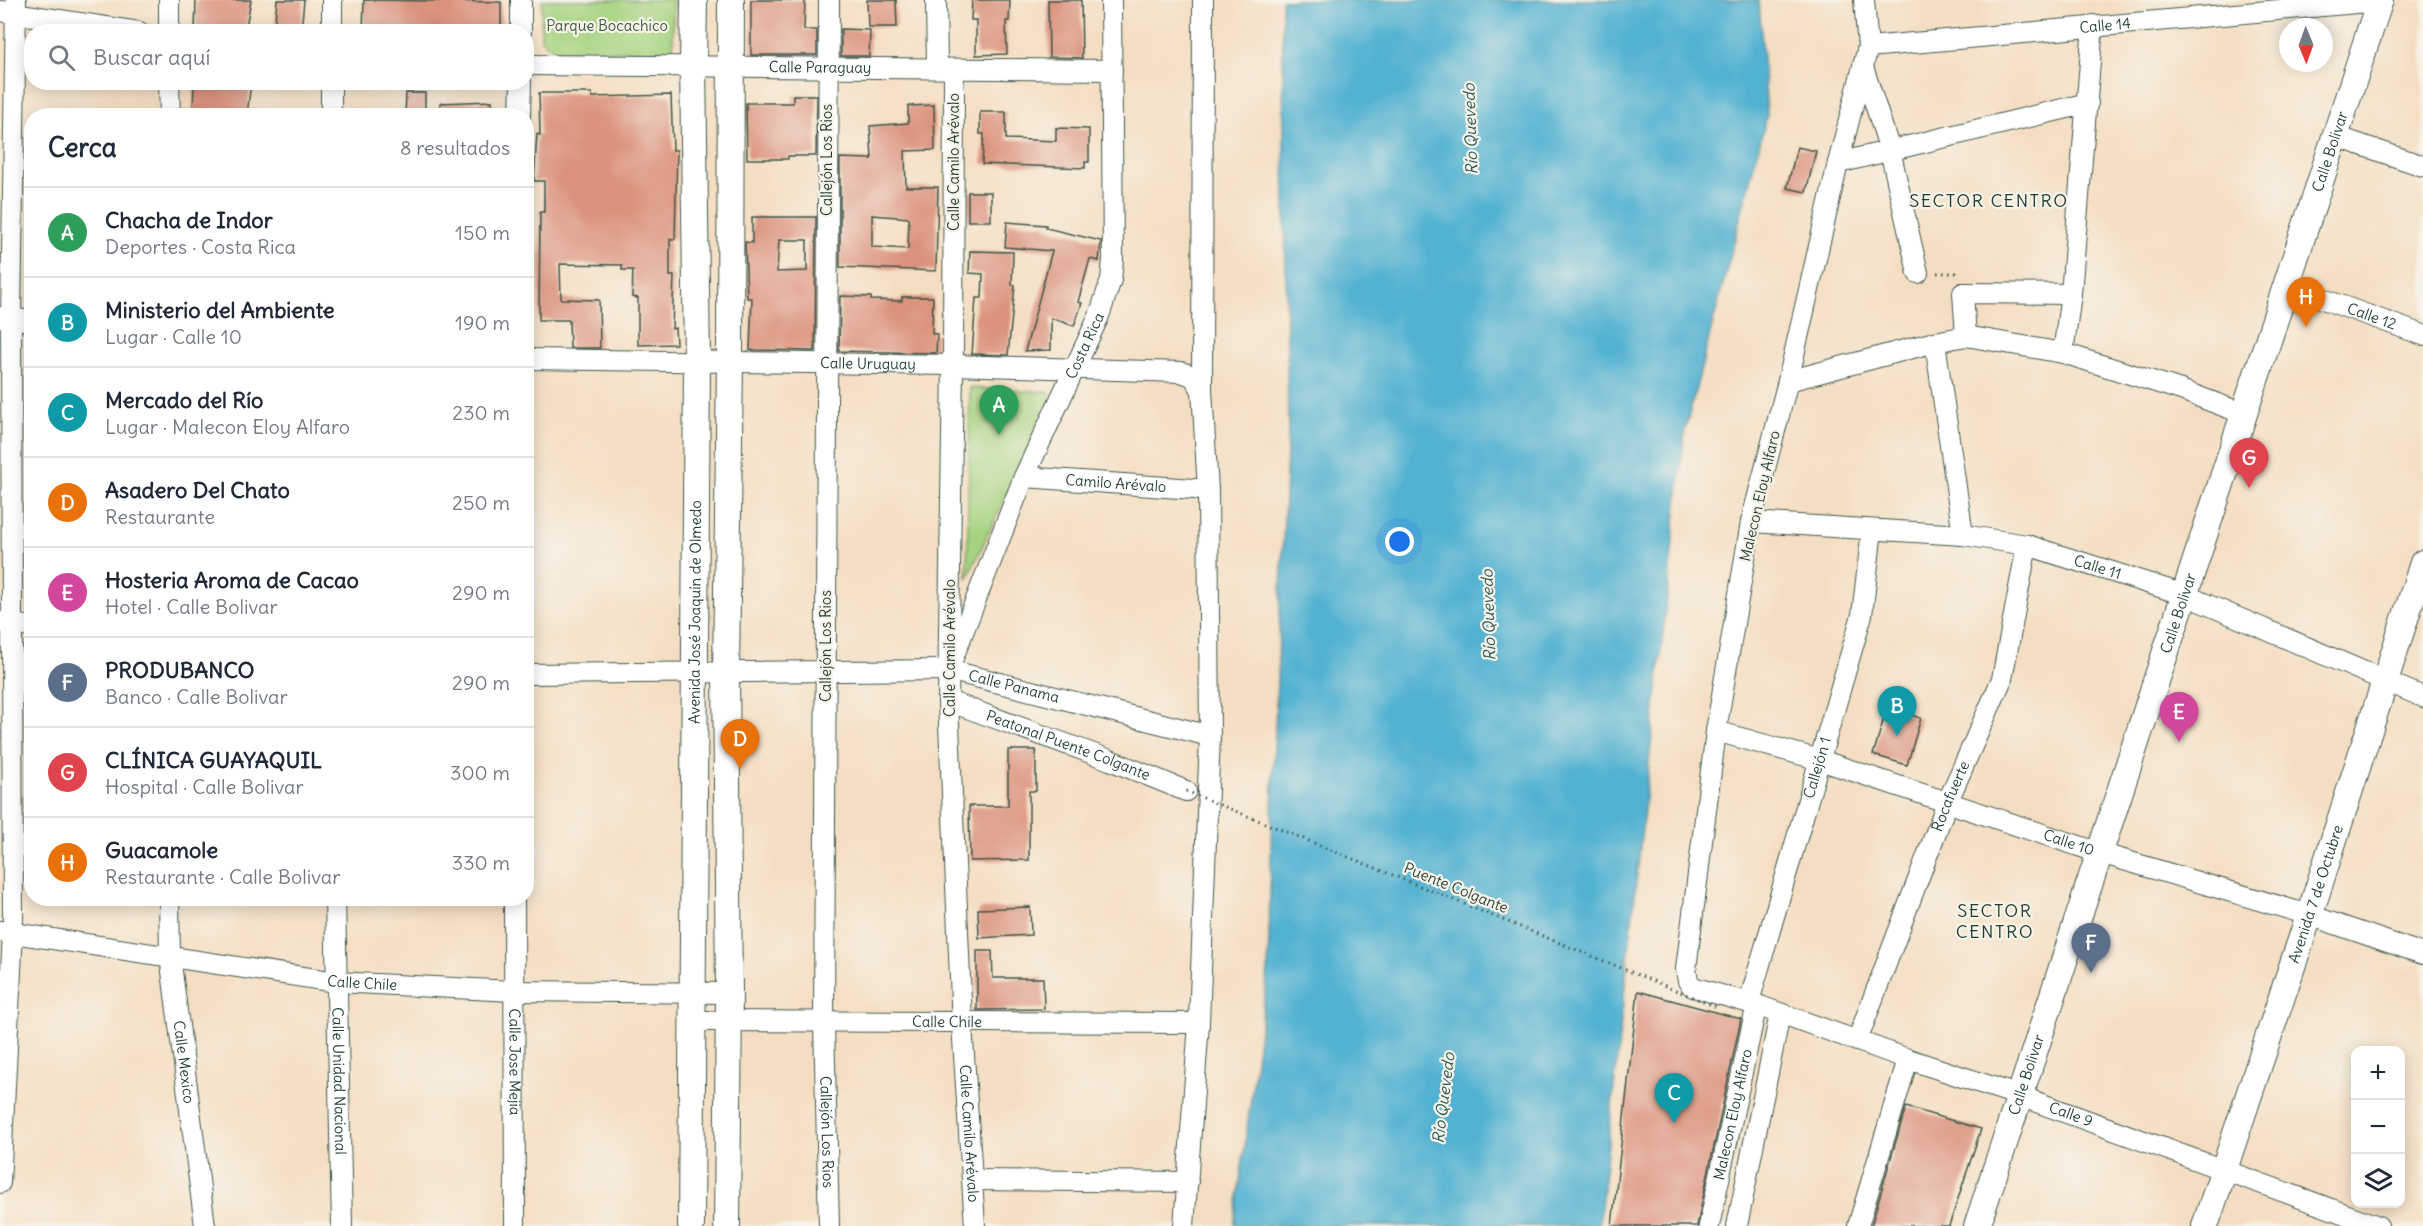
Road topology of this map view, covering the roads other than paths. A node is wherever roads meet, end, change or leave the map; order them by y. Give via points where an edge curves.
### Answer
1 (169, 0) edge
2 (332, 0) edge
3 (521, 0) edge
4 (694, 0) edge
5 (731, 0) edge
6 (829, 0) edge
7 (936, 0) edge
8 (1111, 0) edge
9 (1203, 0) edge
10 (1864, 0) edge
11 (2379, 0) edge
12 (11, 8) edge
13 (97, 24) edge
14 (169, 24) edge
15 (332, 24) edge
16 (521, 24) edge
17 (2093, 25) junction
18 (1865, 56) junction
19 (534, 65) edge
20 (693, 65) junction
21 (730, 67) junction
22 (828, 67) junction
23 (945, 68) junction
24 (1112, 70) junction
25 (169, 90) edge
26 (331, 90) edge
27 (521, 90) edge
28 (2088, 103) junction
29 (170, 108) edge
30 (331, 108) edge
31 (520, 108) edge
32 (2336, 136) junction
33 (1890, 150) junction
34 (1838, 162) junction
35 (2423, 166) edge
36 (1918, 273) road end
37 (2287, 286) junction
38 (2071, 294) junction
39 (5, 317) edge
40 (24, 320) edge
41 (2423, 335) edge
42 (1966, 336) junction
43 (1935, 342) junction
44 (2063, 353) junction
45 (534, 359) edge
46 (697, 361) junction
47 (730, 362) junction
48 (826, 364) junction
49 (953, 365) junction
50 (1076, 369) junction
51 (1788, 381) junction
52 (1202, 390) junction
53 (2244, 414) junction
54 (1024, 477) junction
55 (1208, 490) junction
56 (1751, 522) junction
57 (1872, 530) junction
58 (1963, 535) junction
59 (2027, 545) junction
60 (2423, 563) edge
61 (2185, 595) junction
62 (6, 622) edge
63 (24, 625) edge
64 (826, 670) junction
65 (948, 670) junction
66 (694, 672) junction
67 (726, 672) junction
68 (534, 674) edge
69 (2384, 682) junction
70 (2423, 697) edge
71 (948, 701) junction
72 (1716, 731) junction
73 (1210, 736) junction
74 (1820, 760) junction
75 (1186, 791) road end
76 (1947, 803) junction
77 (2100, 853) junction
78 (169, 906) edge
79 (335, 906) edge
80 (514, 906) edge
81 (2309, 915) junction
82 (6, 932) edge
83 (2423, 954) edge
84 (170, 956) junction
85 (336, 982) junction
86 (1693, 987) joint
87 (513, 991) junction
88 (692, 992) junction
89 (729, 993) junction
90 (1754, 1004) junction
91 (1780, 1014) junction
92 (693, 1022) junction
93 (729, 1022) junction
94 (824, 1023) junction
95 (1199, 1023) junction
96 (962, 1024) junction
97 (1857, 1041) junction
98 (1908, 1059) junction
99 (2020, 1096) junction
100 (2223, 1171) junction
101 (973, 1180) junction
102 (1188, 1182) junction
103 (0, 1183) edge
104 (1714, 1225) edge
105 (205, 1226) edge
106 (342, 1226) edge
107 (515, 1226) edge
108 (691, 1226) edge
109 (726, 1226) edge
110 (829, 1226) edge
111 (975, 1226) edge
112 (1184, 1226) edge
113 (1737, 1226) edge
114 (1858, 1226) edge
115 (1977, 1226) edge
116 (2205, 1226) edge
117 (2378, 1226) edge

1 - 14 street
2 - 15 street
3 - 16 street
4 - 20 main road, Avenida José Joaquín de Olmedo
5 - 21 main road
6 - 22 street, Callejón Los Rios
7 - 23 street, Calle Camilo Arévalo
8 - 24 street, Costa Rica
9 - 52 street
10 - 18 street
11 - 17 street, Calle 14
11 - 32 main road, Calle Bolivar
12 - 13 street
12 - 39 street
17 - 18 street, Calle 14
17 - 28 street
18 - 33 street
18 - 34 street, Malecon Eloy Alfaro
19 - 20 street, Calle Paraguay
20 - 21 street, Calle Paraguay
20 - 46 main road, Avenida José Joaquín de Olmedo
21 - 22 street, Calle Paraguay
21 - 47 main road
22 - 23 street, Calle Paraguay
22 - 48 street, Callejón Los Rios
23 - 24 street, Calle Paraguay
23 - 49 street, Calle Camilo Arévalo
24 - 50 street, Costa Rica via 1113,270
25 - 29 street
26 - 30 street
27 - 31 street
28 - 33 street
28 - 38 street
32 - 35 street
32 - 37 main road, Calle Bolivar
33 - 34 street
33 - 36 street
34 - 51 street, Malecon Eloy Alfaro
37 - 41 street, Calle 12
37 - 53 main road, Calle Bolivar
38 - 42 street via 1963,293
38 - 44 street
39 - 40 street
39 - 62 street
42 - 43 street
42 - 44 street
43 - 51 street
43 - 58 street
44 - 53 street
45 - 46 street, Calle Uruguay
46 - 47 street, Calle Uruguay
46 - 66 main road, Avenida José Joaquín de Olmedo
47 - 48 street, Calle Uruguay
47 - 67 main road
48 - 49 street, Calle Uruguay
48 - 64 street, Callejón Los Rios
49 - 50 street, Calle Uruguay
49 - 65 street, Calle Camilo Arévalo
50 - 52 street, Calle Uruguay via 1186,372 1196,378
50 - 54 street, Costa Rica
51 - 56 street, Malecon Eloy Alfaro
52 - 55 street
53 - 61 main road, Calle Bolivar
54 - 55 street, Camilo Arévalo
54 - 65 street, Costa Rica
55 - 73 street
56 - 57 street, Calle 11
56 - 72 street, Malecon Eloy Alfaro
57 - 58 street, Calle 11
57 - 74 street, Callejón 1 via 1862,615
58 - 59 street, Calle 11
59 - 61 street, Calle 11
59 - 76 street, Rocafuerte via 2002,679
60 - 69 main road, Avenida 7 de Octubre
61 - 69 street, Calle 11
61 - 77 main road, Calle Bolivar
62 - 63 street
62 - 82 street
64 - 65 street, Calle Panama
64 - 67 street, Calle Panama
64 - 94 street, Callejón Los Rios
65 - 71 street, Calle Camilo Arévalo
65 - 73 street, Calle Panama
66 - 67 street, Calle Panama
66 - 68 street, Calle Panama
66 - 88 main road, Avenida José Joaquín de Olmedo
67 - 89 main road
69 - 70 street, Calle 11
69 - 81 main road, Avenida 7 de Octubre
71 - 75 street, Peatonal Puente Colgante
71 - 96 street, Calle Camilo Arévalo
72 - 74 street, Calle 10
72 - 86 street, Malecon Eloy Alfaro via 1686,969
73 - 95 street
74 - 76 street, Calle 10
74 - 90 street, Callejón 1
76 - 77 street, Calle 10
76 - 97 street, Rocafuerte
77 - 81 street, Calle 10
77 - 99 main road, Calle Bolivar
78 - 84 street, Calle Mexico
79 - 85 street, Calle Unidad Nacional
80 - 87 street, Calle Jose Mejia
81 - 83 street, Calle 10
81 - 100 main road, Avenida 7 de Octubre
82 - 84 street, Calle Chile
82 - 103 street
84 - 85 street, Calle Chile
84 - 105 street, Calle Mexico
85 - 87 street, Calle Chile
85 - 106 street, Calle Unidad Nacional
86 - 90 street, Calle 9
87 - 88 street, Calle Chile
87 - 107 street, Calle Jose Mejia
88 - 89 street, Calle Chile
88 - 92 main road, Avenida José Joaquín de Olmedo
89 - 93 main road
90 - 91 street, Calle 9
90 - 104 street, Malecon Eloy Alfaro
91 - 97 street, Calle 9
91 - 113 street, Malecon Eloy Alfaro
92 - 93 street, Calle Chile
92 - 108 main road, Avenida José Joaquín de Olmedo
93 - 94 street, Calle Chile
93 - 109 main road
94 - 96 street, Calle Chile
94 - 110 street, Callejón Los Rios
95 - 96 street, Calle Chile
95 - 102 street
96 - 101 street, Calle Camilo Arévalo
97 - 98 street, Calle 9
98 - 99 street, Calle 9
98 - 114 street
99 - 100 street, Calle 9
99 - 115 main road, Calle Bolivar
100 - 116 main road, Avenida 7 de Octubre
100 - 117 street, Calle 9
101 - 102 street
101 - 111 street, Calle Camilo Arévalo
102 - 112 street

